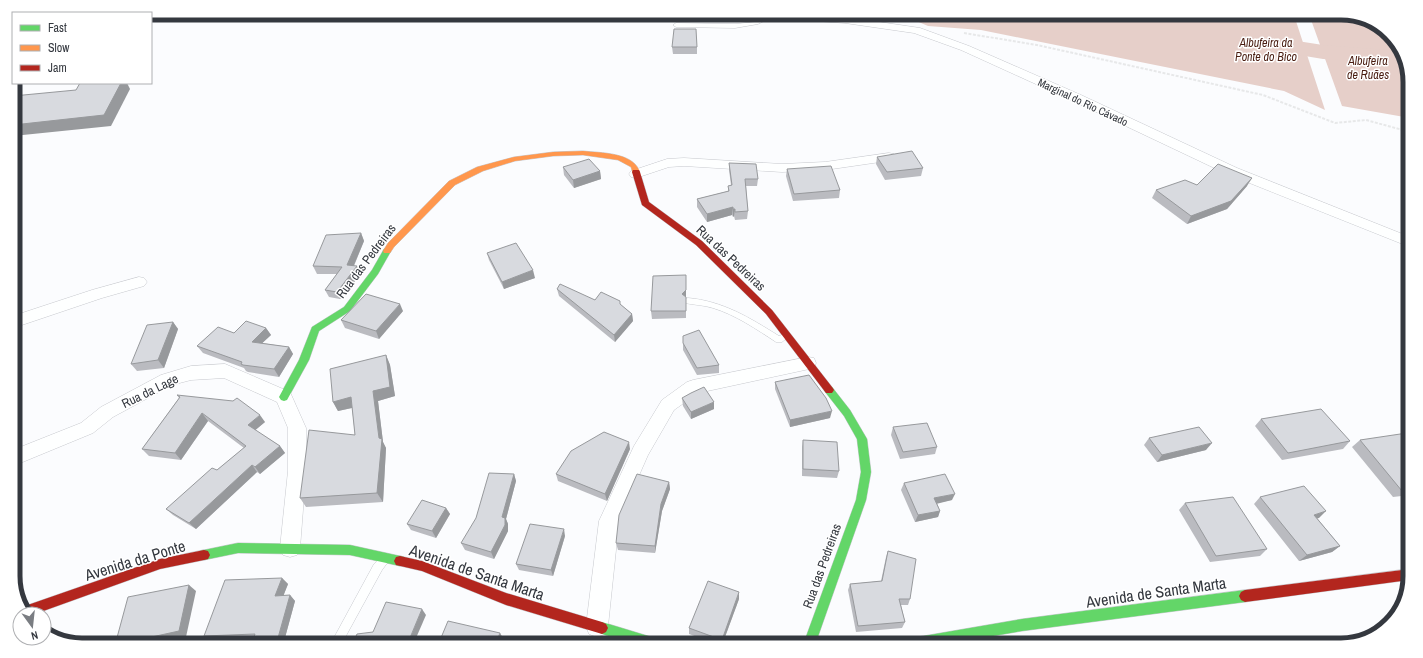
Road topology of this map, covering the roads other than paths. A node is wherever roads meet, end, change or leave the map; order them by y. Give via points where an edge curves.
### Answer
1 (762, 20) edge
2 (845, 20) edge
3 (676, 25) dead end
4 (889, 157) edge
5 (636, 174) junction
6 (1403, 239) edge
7 (139, 282) dead end
8 (688, 301) edge
9 (20, 320) edge
10 (787, 336) junction
11 (808, 363) junction
12 (284, 397) junction
13 (20, 455) edge
14 (286, 548) junction
15 (386, 558) junction
16 (1403, 575) edge
17 (41, 606) edge
18 (597, 626) junction
19 (339, 638) edge
20 (636, 638) edge
21 (811, 638) edge
22 (947, 638) edge

1 - 3 lane via 735,26
2 - 6 street, Marginal do Rio Cávado via 916,30 964,48 1232,171
4 - 5 street via 825,166 782,168 667,163
5 - 10 street, Rua das Pedreiras via 645,202 699,243 769,312
5 - 12 street, Rua das Pedreiras via 634,166 620,158 583,153 553,154 514,159 480,169 452,183 391,245 375,272 346,309 314,329 304,360
7 - 9 street
8 - 10 lane via 702,301 719,306 779,340
10 - 11 street, Rua das Pedreiras
11 - 18 street via 693,387 668,405 640,451 609,521
11 - 21 street, Rua das Pedreiras via 847,413 862,439 866,472 861,500
12 - 13 street, Rua da Lage via 225,371 191,373 167,380 107,412 87,428
12 - 14 street via 297,428 296,471
14 - 15 street, Avenida de Santa Marta via 350,550
14 - 17 street, Avenida da Ponte via 238,548 160,564
15 - 18 street, Avenida de Santa Marta via 422,566 506,599
15 - 19 lane via 378,566
16 - 22 street, Avenida de Santa Marta via 1022,625
18 - 20 street, Avenida de Santa Marta

